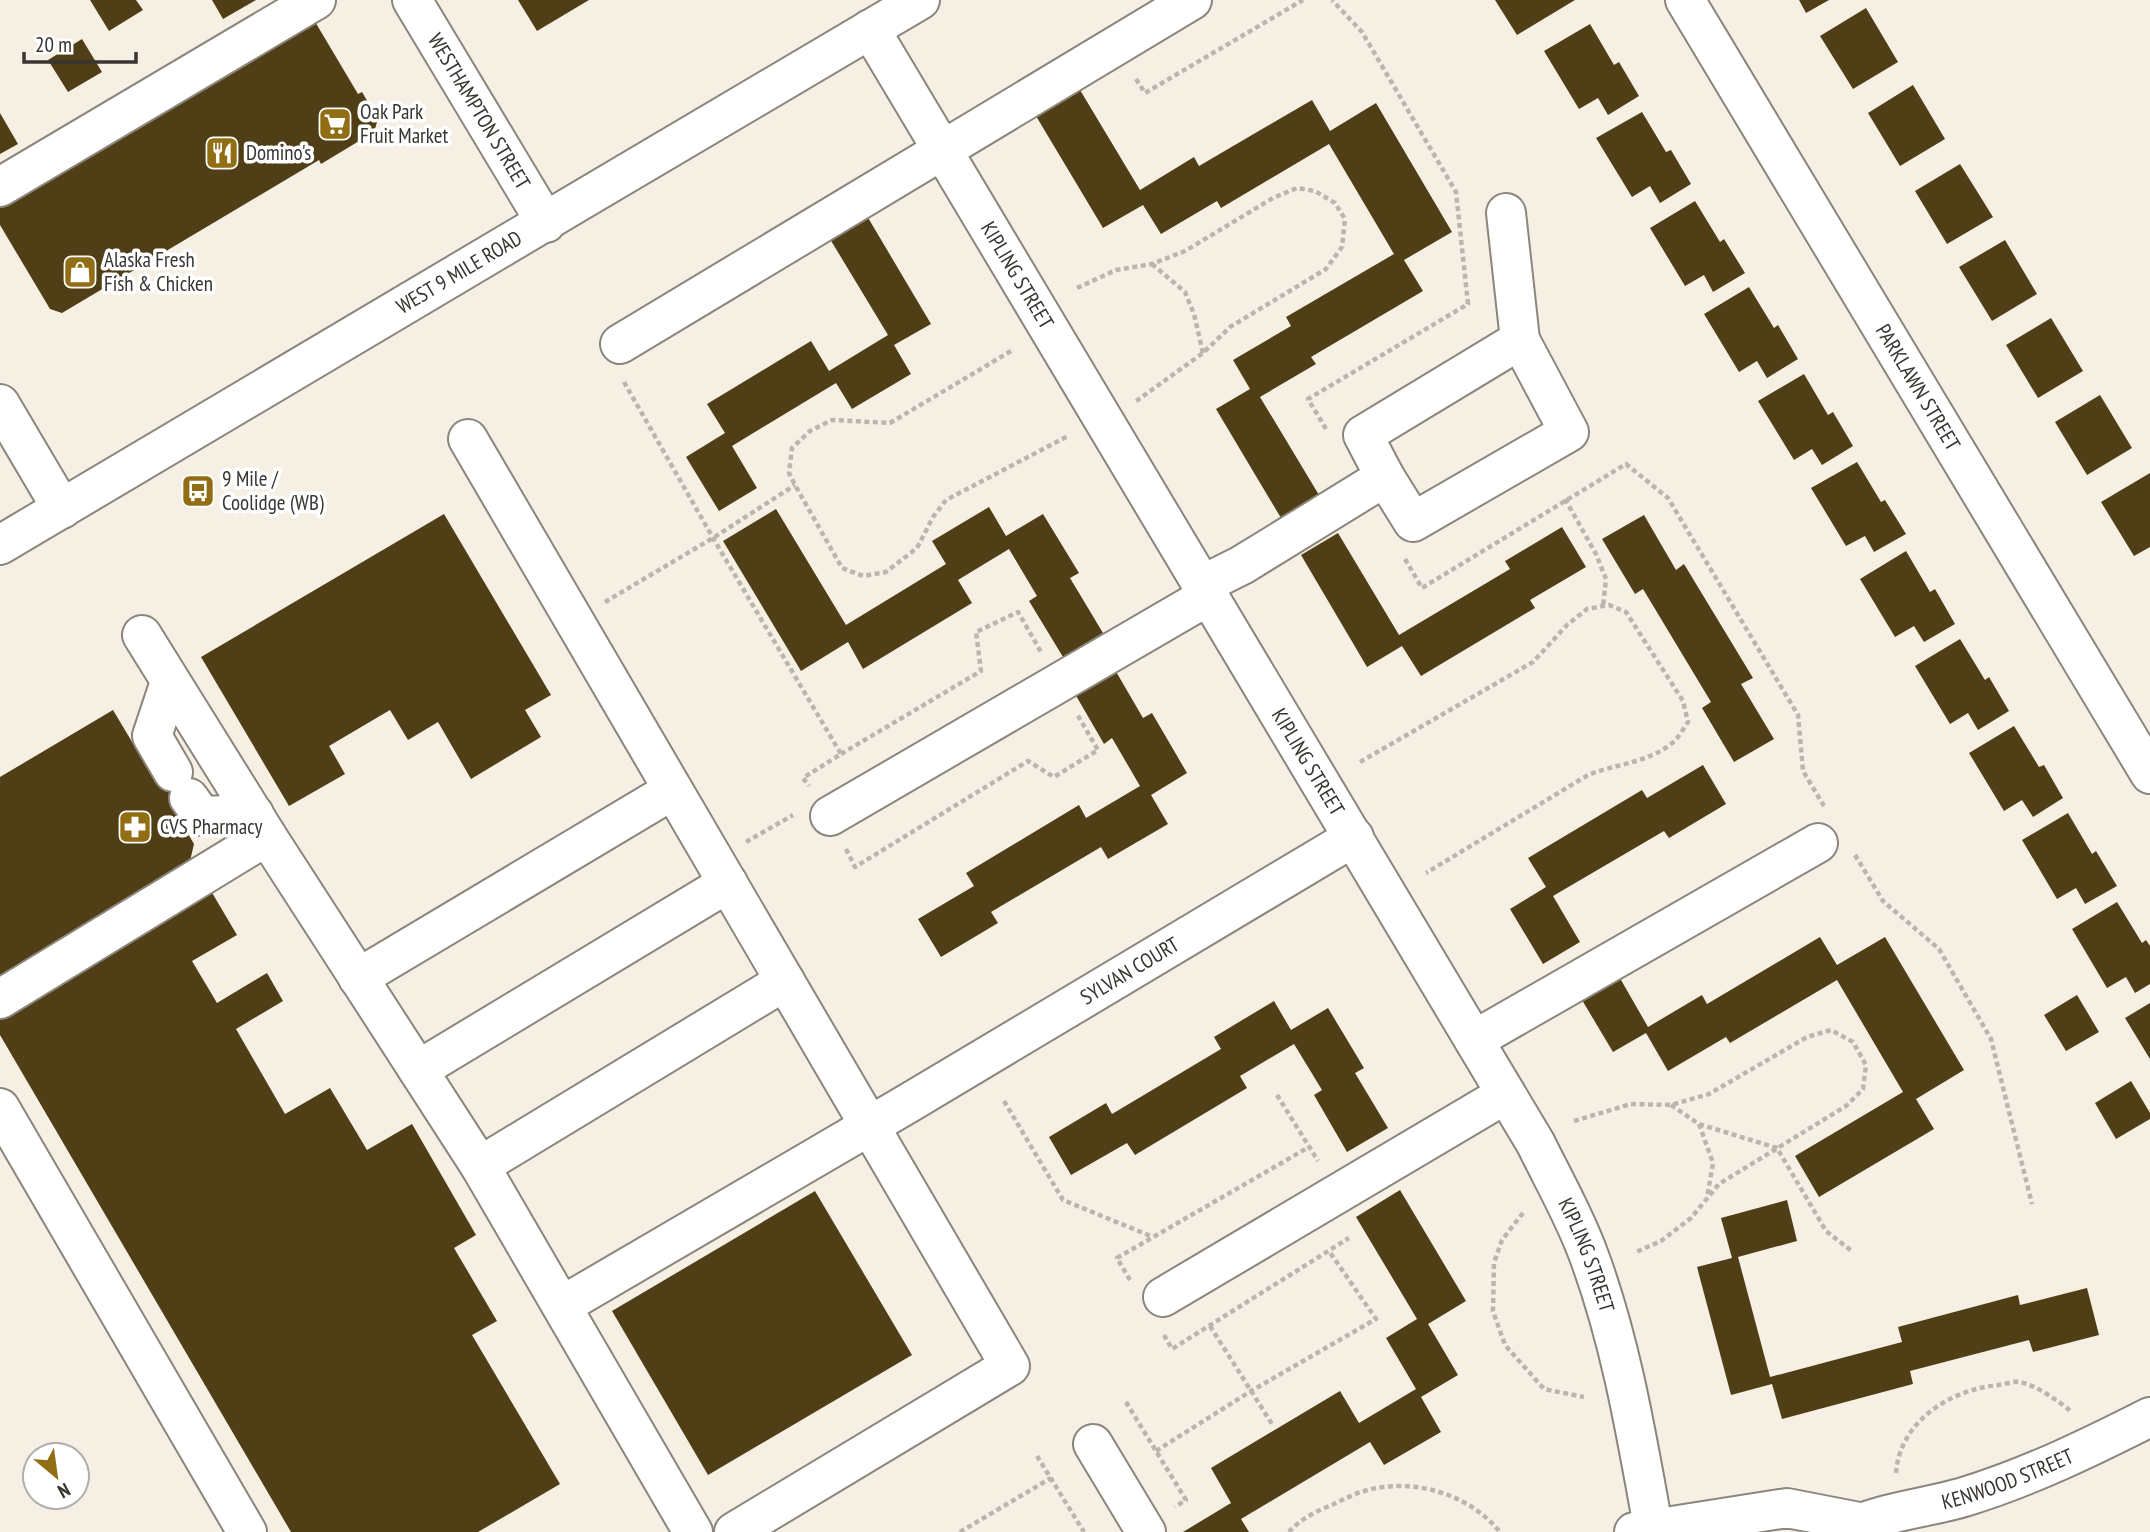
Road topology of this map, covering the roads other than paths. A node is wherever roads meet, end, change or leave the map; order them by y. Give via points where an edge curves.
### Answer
1 (316, 0) edge
2 (412, 0) edge
3 (920, 0) edge
4 (1192, 0) edge
5 (1685, 0) edge
6 (870, 29) junction
7 (943, 150) junction
8 (0, 187) edge
9 (1506, 213) dead end
10 (545, 223) junction
11 (1520, 340) junction
12 (620, 344) road end
13 (0, 404) edge
14 (468, 439) dead end
15 (1385, 477) junction
16 (62, 509) junction
17 (0, 545) edge
18 (1205, 590) junction
19 (142, 635) dead end
20 (170, 682) junction
21 (2150, 774) edge
22 (673, 790) junction
23 (812, 806) road end
24 (261, 825) junction
25 (1821, 825) road end
26 (1354, 837) junction
27 (721, 872) junction
28 (358, 978) junction
29 (785, 981) junction
30 (0, 999) edge
31 (1474, 1040) junction
32 (418, 1070) junction
33 (1506, 1094) junction
34 (0, 1108) edge
35 (869, 1125) junction
36 (480, 1166) junction
37 (1163, 1297) dead end
38 (563, 1305) junction
39 (2150, 1416) edge
40 (1093, 1444) dead end
41 (1155, 1523) edge
42 (1850, 1527) edge
43 (1648, 1531) edge
44 (247, 1532) edge
45 (693, 1532) edge
46 (734, 1532) edge

1 - 8 street
2 - 10 street, WESTHAMPTON STREET
3 - 6 street, WEST 9 MILE ROAD
4 - 7 street
5 - 21 street, PARKLAWN STREET
6 - 7 street, KIPLING STREET
6 - 10 street, WEST 9 MILE ROAD
7 - 12 street
7 - 18 street, KIPLING STREET
9 - 11 street
10 - 16 street, WEST 9 MILE ROAD
11 - 15 street via 1363,435
11 - 15 street via 1569,432 1413,522
13 - 16 street
14 - 22 street
15 - 18 street
16 - 17 street, WEST 9 MILE ROAD
18 - 23 street
18 - 26 street, KIPLING STREET
19 - 20 street
20 - 24 street
20 - 24 street via 152,736 181,785 202,816
22 - 27 street
22 - 28 street
24 - 28 street
24 - 30 street
25 - 31 street
26 - 31 street, KIPLING STREET
26 - 35 street, SYLVAN COURT
27 - 29 street
27 - 32 street
28 - 32 street
29 - 35 street
29 - 36 street
31 - 33 street, KIPLING STREET
32 - 36 street
33 - 37 street
33 - 43 street, KIPLING STREET via 1541,1154 1588,1254 1608,1313 1626,1382
34 - 44 street
35 - 38 street, SYLVAN COURT
35 - 46 street via 1010,1366
36 - 38 street
38 - 45 street
39 - 42 street, KENWOOD STREET via 2020,1479
40 - 41 street
42 - 43 street, KENWOOD STREET via 1787,1508

